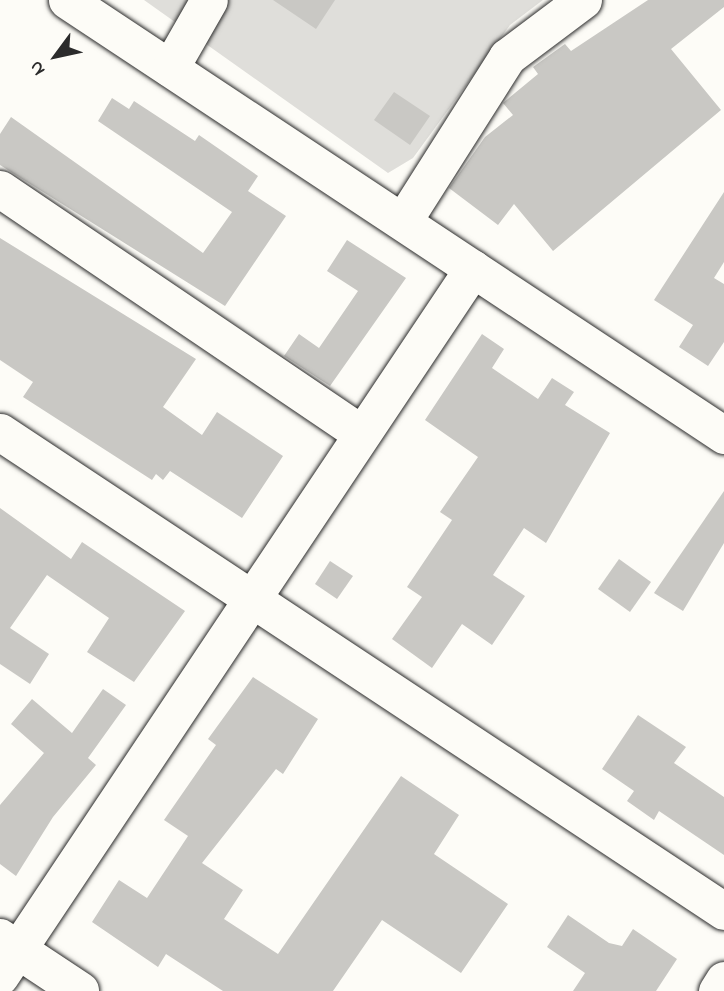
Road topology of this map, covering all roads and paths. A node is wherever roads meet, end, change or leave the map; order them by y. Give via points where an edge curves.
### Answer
1 (67, 0) edge
2 (209, 0) edge
3 (583, 0) edge
4 (170, 68) junction
5 (0, 189) edge
6 (404, 218) junction
7 (472, 268) junction
8 (0, 432) edge
9 (362, 433) junction
10 (724, 435) edge
11 (250, 600) junction
12 (724, 911) edge
13 (6, 955) edge
14 (724, 981) edge
15 (80, 991) edge
16 (717, 991) edge

1 - 4 street
2 - 4 street
3 - 6 street via 507,57
4 - 6 street
5 - 9 street
6 - 7 street
7 - 9 street
7 - 10 street
8 - 11 street
9 - 11 street
11 - 12 street
11 - 13 street
13 - 15 main road
14 - 16 street

